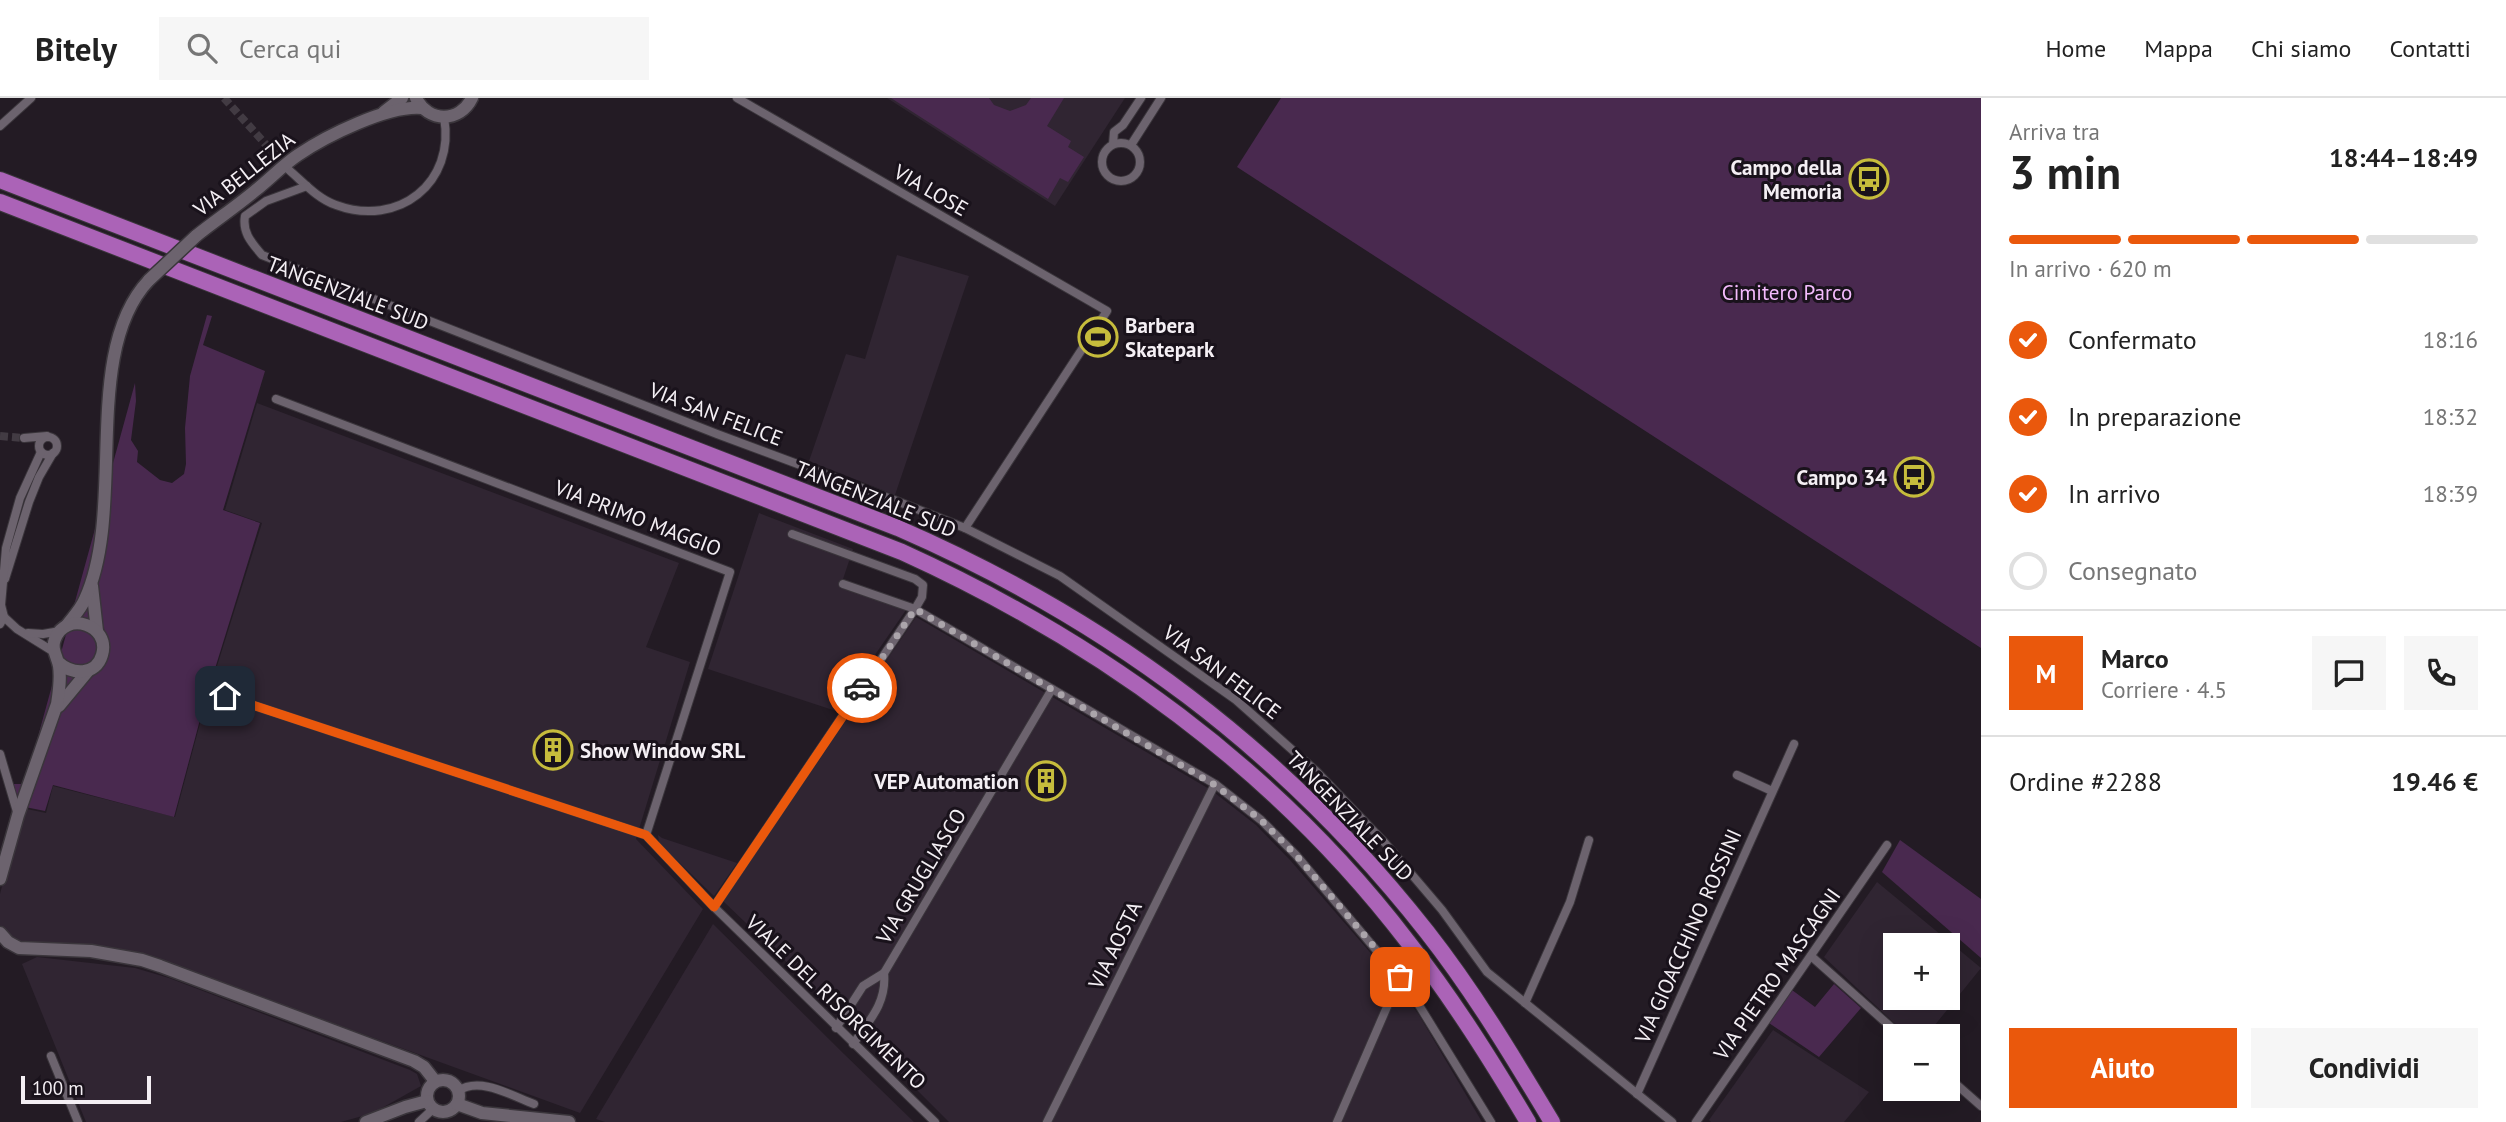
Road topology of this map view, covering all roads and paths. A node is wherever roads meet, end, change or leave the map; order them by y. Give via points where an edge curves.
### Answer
1 (31, 98) edge
2 (402, 98) edge
3 (472, 98) edge
4 (737, 98) edge
5 (1140, 98) edge
6 (1161, 98) edge
7 (419, 103) edge
8 (443, 117) junction
9 (375, 118) junction
10 (0, 127) edge
11 (1113, 144) junction
12 (1131, 145) junction
13 (289, 170) tunnel mouth
14 (0, 180) edge
15 (307, 186) junction
16 (0, 202) edge
17 (276, 399) dead end
18 (47, 436) junction
19 (40, 451) junction
20 (53, 453) junction
21 (965, 528) junction
22 (792, 534) dead end
23 (92, 581) junction
24 (4, 582) junction
25 (843, 584) dead end
26 (915, 609) junction
27 (2, 620) edge
28 (63, 628) junction
29 (97, 631) junction
30 (24, 632) junction
31 (56, 657) junction
32 (88, 671) junction
33 (1052, 689) junction
34 (225, 696) dead end
35 (52, 719) junction
36 (1794, 744) dead end
37 (0, 754) edge
38 (1737, 775) dead end
39 (1215, 785) junction
40 (1772, 791) junction
41 (18, 815) junction
42 (646, 835) junction
43 (1589, 840) dead end
44 (1887, 845) dead end
45 (0, 879) edge
46 (714, 907) junction
47 (0, 933) edge
48 (1811, 956) junction
49 (884, 973) junction
50 (1400, 977) junction
51 (1525, 1003) junction
52 (1888, 1024) edge
53 (836, 1028) junction
54 (853, 1044) junction
55 (51, 1056) dead end
56 (435, 1081) junction
57 (1960, 1088) edge
58 (1637, 1094) junction
59 (457, 1097) junction
60 (534, 1104) dead end
61 (430, 1105) junction
62 (1981, 1106) edge
63 (78, 1122) edge
64 (366, 1122) edge
65 (419, 1122) edge
66 (569, 1122) edge
67 (935, 1122) edge
68 (1047, 1122) edge
69 (1337, 1122) edge
70 (1491, 1122) edge
71 (1528, 1122) edge
72 (1552, 1122) edge
73 (1672, 1122) edge
74 (1696, 1122) edge

1 - 10 street
2 - 9 street, VIA BELLEZIA
3 - 8 street via 462,111
4 - 21 street, VIA LOSE via 1107,311
5 - 11 street via 1114,132
6 - 12 street
7 - 8 street, VIA BELLEZIA via 432,115
7 - 9 street, VIA BELLEZIA
8 - 15 street via 444,158 430,184 411,200 389,209 355,210 334,205
9 - 23 street, VIA BELLEZIA, bridge via 295,157 196,236 138,291 117,340 101,531
11 - 12 street
11 - 12 street via 1104,153 1102,164 1107,175 1117,181 1128,180 1139,169 1140,158
13 - 15 street
14 - 72 highway, TANGENZIALE SUD via 898,528 1061,609 1205,708 1343,833 1449,961
15 - 21 street, VIA SAN FELICE via 266,201 245,216 246,232 262,256
16 - 71 highway, TANGENZIALE SUD via 902,551 1056,631 1124,674 1206,736 1323,844 1432,974 1480,1041
17 - 42 street, VIA PRIMO MAGGIO via 730,572
18 - 19 street via 39,441
18 - 19 street via 24,438
18 - 20 street via 56,443
19 - 20 street
19 - 24 street via 13,522
20 - 24 street via 29,502
21 - 51 street, VIA SAN FELICE via 1060,576 1236,701 1351,806 1441,910 1487,972
22 - 26 street via 920,582 923,594
23 - 28 street via 84,602
23 - 29 street
24 - 27 street
25 - 26 street
26 - 33 street
26 - 46 street
27 - 30 street
28 - 29 street via 83,623
28 - 30 street via 43,634
28 - 31 street via 55,638
29 - 32 street via 103,653
30 - 31 street
31 - 32 street via 72,672
31 - 35 street via 60,685
32 - 35 street
33 - 39 street
33 - 49 street, VIA GRUGLIASCO
34 - 42 street
35 - 41 street
36 - 40 street, VIA GIOACCHINO ROSSINI
37 - 41 street
38 - 40 street
39 - 50 street via 1261,820 1296,855
39 - 68 street, VIA AOSTA
40 - 58 street, VIA GIOACCHINO ROSSINI
41 - 45 street
42 - 46 street
43 - 51 street via 1570,902
44 - 48 street, VIA PIETRO MASCAGNI
46 - 53 street, VIALE DEL RISORGIMENTO
47 - 56 street via 19,948 91,951 160,966 414,1061
48 - 52 street
48 - 74 street, VIA PIETRO MASCAGNI
49 - 53 street, VIA GRUGLIASCO via 863,986
49 - 54 street, VIA GRUGLIASCO via 883,999
50 - 69 street
50 - 70 street
51 - 58 street, VIA SAN FELICE
53 - 54 street, VIALE DEL RISORGIMENTO
54 - 67 street, VIALE DEL RISORGIMENTO
55 - 63 street
56 - 59 street via 450,1081
56 - 61 street via 428,1090
57 - 62 street
58 - 73 street, VIA SAN FELICE
59 - 60 street via 468,1085 481,1085
59 - 61 street via 445,1112
59 - 66 street via 482,1113
61 - 64 street via 405,1107
61 - 65 street

